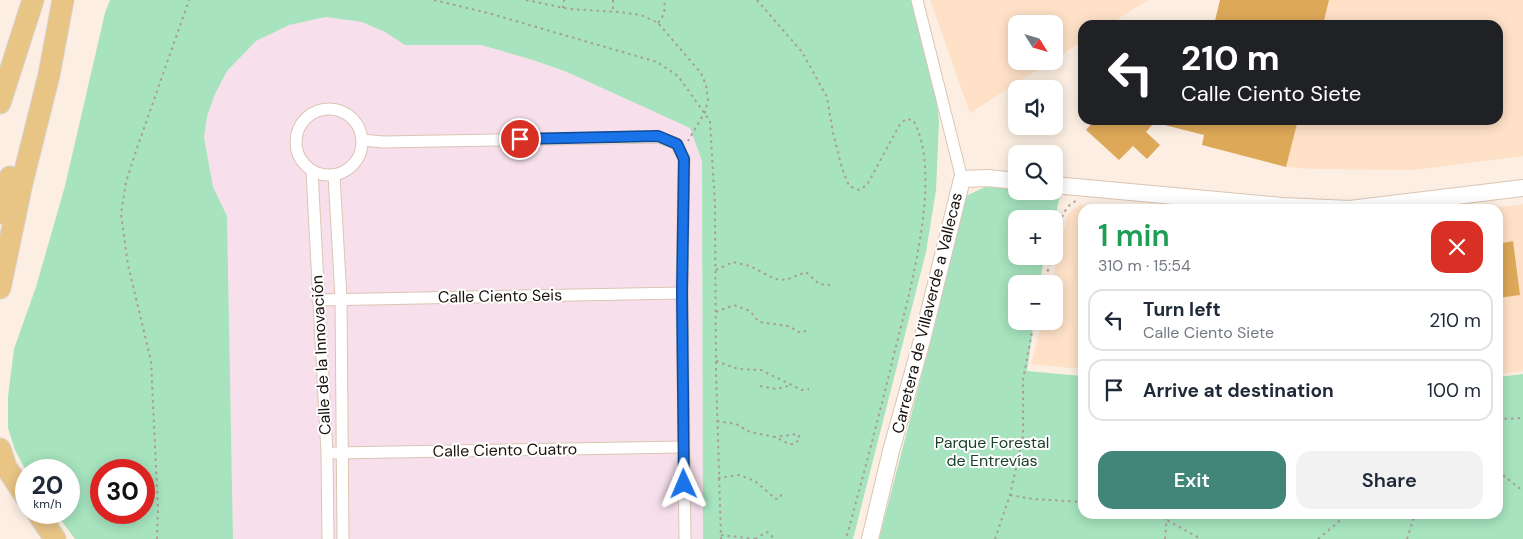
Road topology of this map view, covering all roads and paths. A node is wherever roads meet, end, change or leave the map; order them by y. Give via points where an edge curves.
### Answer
1 (33, 0) edge
2 (63, 0) edge
3 (189, 0) edge
4 (434, 0) edge
5 (526, 0) edge
6 (564, 0) edge
7 (613, 0) edge
8 (664, 0) edge
9 (757, 0) edge
10 (917, 0) edge
11 (563, 8) junction
12 (613, 11) junction
13 (658, 23) junction
14 (0, 103) edge
15 (705, 112) junction
16 (362, 140) junction
17 (678, 148) junction
18 (312, 171) junction
19 (334, 175) junction
20 (962, 179) junction
21 (1008, 180) edge
22 (1063, 186) edge
23 (1523, 188) edge
24 (1077, 200) dead end
25 (1260, 204) edge
26 (1391, 204) edge
27 (0, 213) edge
28 (1063, 216) edge
29 (716, 270) junction
30 (830, 285) dead end
31 (0, 288) edge
32 (682, 293) junction
33 (340, 298) junction
34 (318, 300) junction
35 (716, 312) junction
36 (809, 330) dead end
37 (1032, 330) edge
38 (716, 361) junction
39 (792, 385) junction
40 (760, 386) dead end
41 (809, 389) dead end
42 (1503, 418) edge
43 (1523, 418) edge
44 (717, 421) junction
45 (775, 437) junction
46 (683, 446) junction
47 (0, 449) edge
48 (341, 452) junction
49 (326, 453) junction
50 (1503, 475) edge
51 (718, 478) junction
52 (15, 480) edge
53 (1523, 491) edge
54 (782, 493) dead end
55 (1010, 495) junction
56 (1078, 502) edge
57 (1166, 519) joint
58 (1342, 519) edge
59 (1413, 519) edge
60 (45, 524) edge
61 (721, 535) junction
62 (55, 539) edge
63 (157, 539) edge
64 (328, 539) edge
65 (343, 539) edge
66 (685, 539) edge
67 (721, 539) edge
68 (755, 539) edge
69 (771, 539) edge
70 (846, 539) edge
71 (870, 539) edge
72 (995, 539) edge
73 (1166, 539) edge
74 (1201, 539) edge
75 (1318, 539) edge
76 (1407, 539) edge

1 - 14 highway
2 - 27 highway
2 - 31 highway
3 - 63 path via 126,182 122,214 128,265 151,361
4 - 15 path via 657,62 678,76
5 - 11 path
6 - 11 path
7 - 12 path
8 - 13 path via 664,11
9 - 70 path via 802,52 827,97 833,133 849,186 859,190 867,185 900,124 906,119 913,120 919,130 926,169 917,259
10 - 20 street, Carretera de Villaverde a Vallecas
11 - 12 path
12 - 13 path via 641,15
13 - 15 path via 701,73 708,100
15 - 17 path via 694,133
15 - 29 path via 710,121 712,146
16 - 17 street via 658,136
16 - 18 street via 359,128 344,112 333,108 311,113 302,121 295,143 303,164
16 - 19 street via 355,163
17 - 32 street via 684,159
18 - 19 street
18 - 34 street, Calle de la Innovación
19 - 33 street, Calle de la Innovación
20 - 21 main road
20 - 71 main road, Carretera de Villaverde a Vallecas
22 - 25 main road
23 - 26 main road
24 - 28 path
29 - 30 path via 733,262 750,266 775,279 786,280 806,272 819,284
29 - 35 path
32 - 33 street, Calle Ciento Seis
32 - 46 street
33 - 34 street, Calle Ciento Seis
33 - 48 street, Calle de la Innovación
34 - 49 street, Calle de la Innovación
35 - 36 path via 734,305 750,311 759,322 788,326 801,333
35 - 38 path
37 - 55 path via 1023,380 1024,436
38 - 39 path via 738,369 761,370
38 - 44 path
39 - 40 path via 776,389
39 - 41 path via 802,390
42 - 43 path
44 - 45 path
44 - 51 path
45 - 45 path via 789,444 800,439 798,434
46 - 48 street, Calle Ciento Cuatro
46 - 66 street
47 - 52 highway
48 - 49 street, Calle Ciento Cuatro
48 - 65 street, Calle de la Innovación
49 - 64 street, Calle de la Innovación
50 - 53 path
51 - 54 path via 739,476 755,481 776,500
51 - 61 path
55 - 56 path
55 - 72 path
57 - 73 path
57 - 74 path
58 - 75 path
59 - 76 path
60 - 62 highway
61 - 67 path
61 - 68 path
68 - 69 path via 767,532

